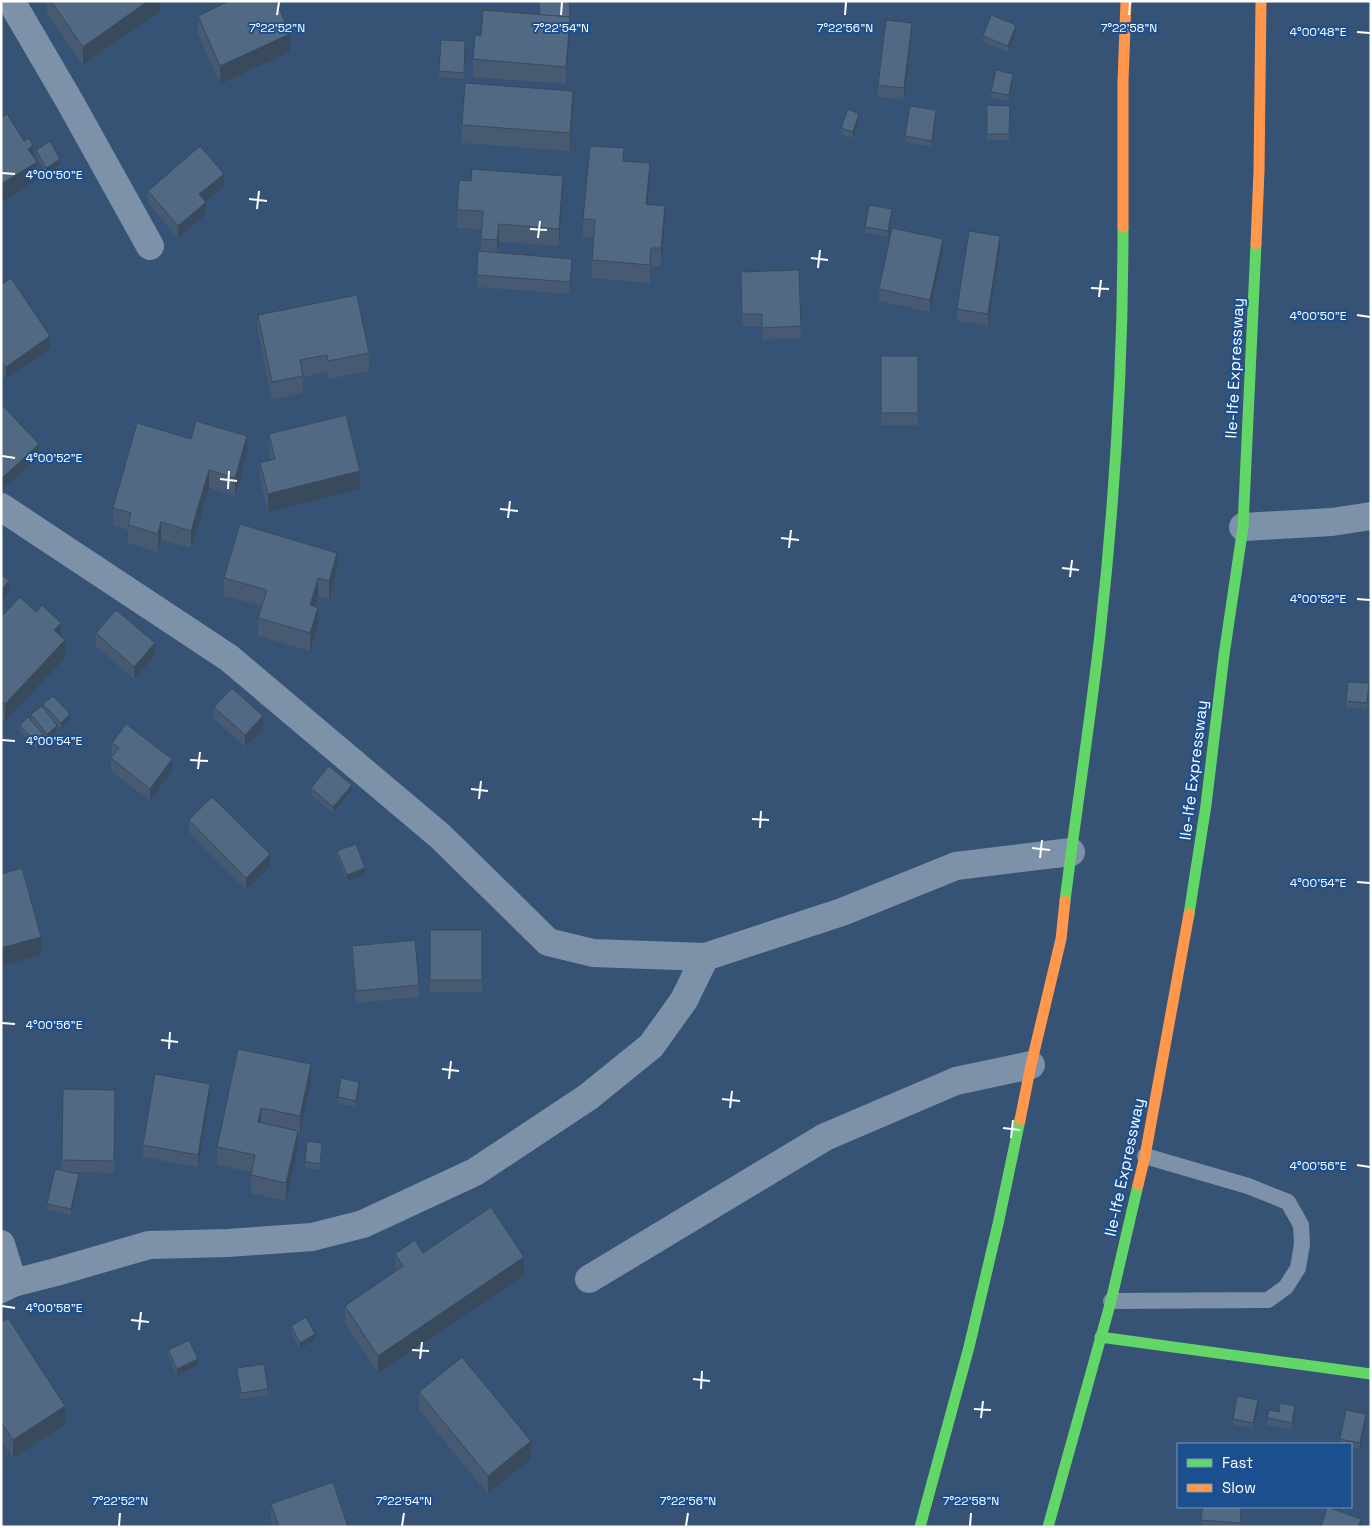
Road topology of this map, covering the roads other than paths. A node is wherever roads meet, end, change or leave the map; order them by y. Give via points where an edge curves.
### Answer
1 (12, 1) edge
2 (1126, 1) edge
3 (1261, 1) edge
4 (150, 246) dead end
5 (1, 506) edge
6 (1371, 516) edge
7 (1243, 527) junction
8 (1071, 852) junction
9 (706, 957) junction
10 (1031, 1065) junction
11 (1145, 1156) junction
12 (1, 1244) edge
13 (589, 1279) dead end
14 (7, 1286) edge
15 (1111, 1302) junction
16 (1100, 1337) junction
17 (1371, 1374) edge
18 (920, 1527) edge
19 (1048, 1527) edge

1 - 4 street
2 - 8 main road via 1122,282 1111,526
3 - 7 main road, Ile-Ife Expressway via 1259,170
5 - 9 street via 229,658 440,836 548,942 593,953
6 - 7 street via 1332,522
7 - 11 main road, Ile-Ife Expressway via 1197,867
8 - 9 street via 956,866 842,912
8 - 10 main road via 1061,939
9 - 14 street via 684,1000 651,1046 588,1097 475,1172 363,1224 312,1237 148,1245
10 - 13 street via 956,1081 825,1137
10 - 18 main road via 969,1347
11 - 15 main road, Ile-Ife Expressway
11 - 15 lane via 1248,1186 1288,1202 1301,1225 1298,1268 1286,1287 1268,1300
12 - 14 street
15 - 16 main road, Ile-Ife Expressway
16 - 17 main road
16 - 19 main road, Ile-Ife Expressway

